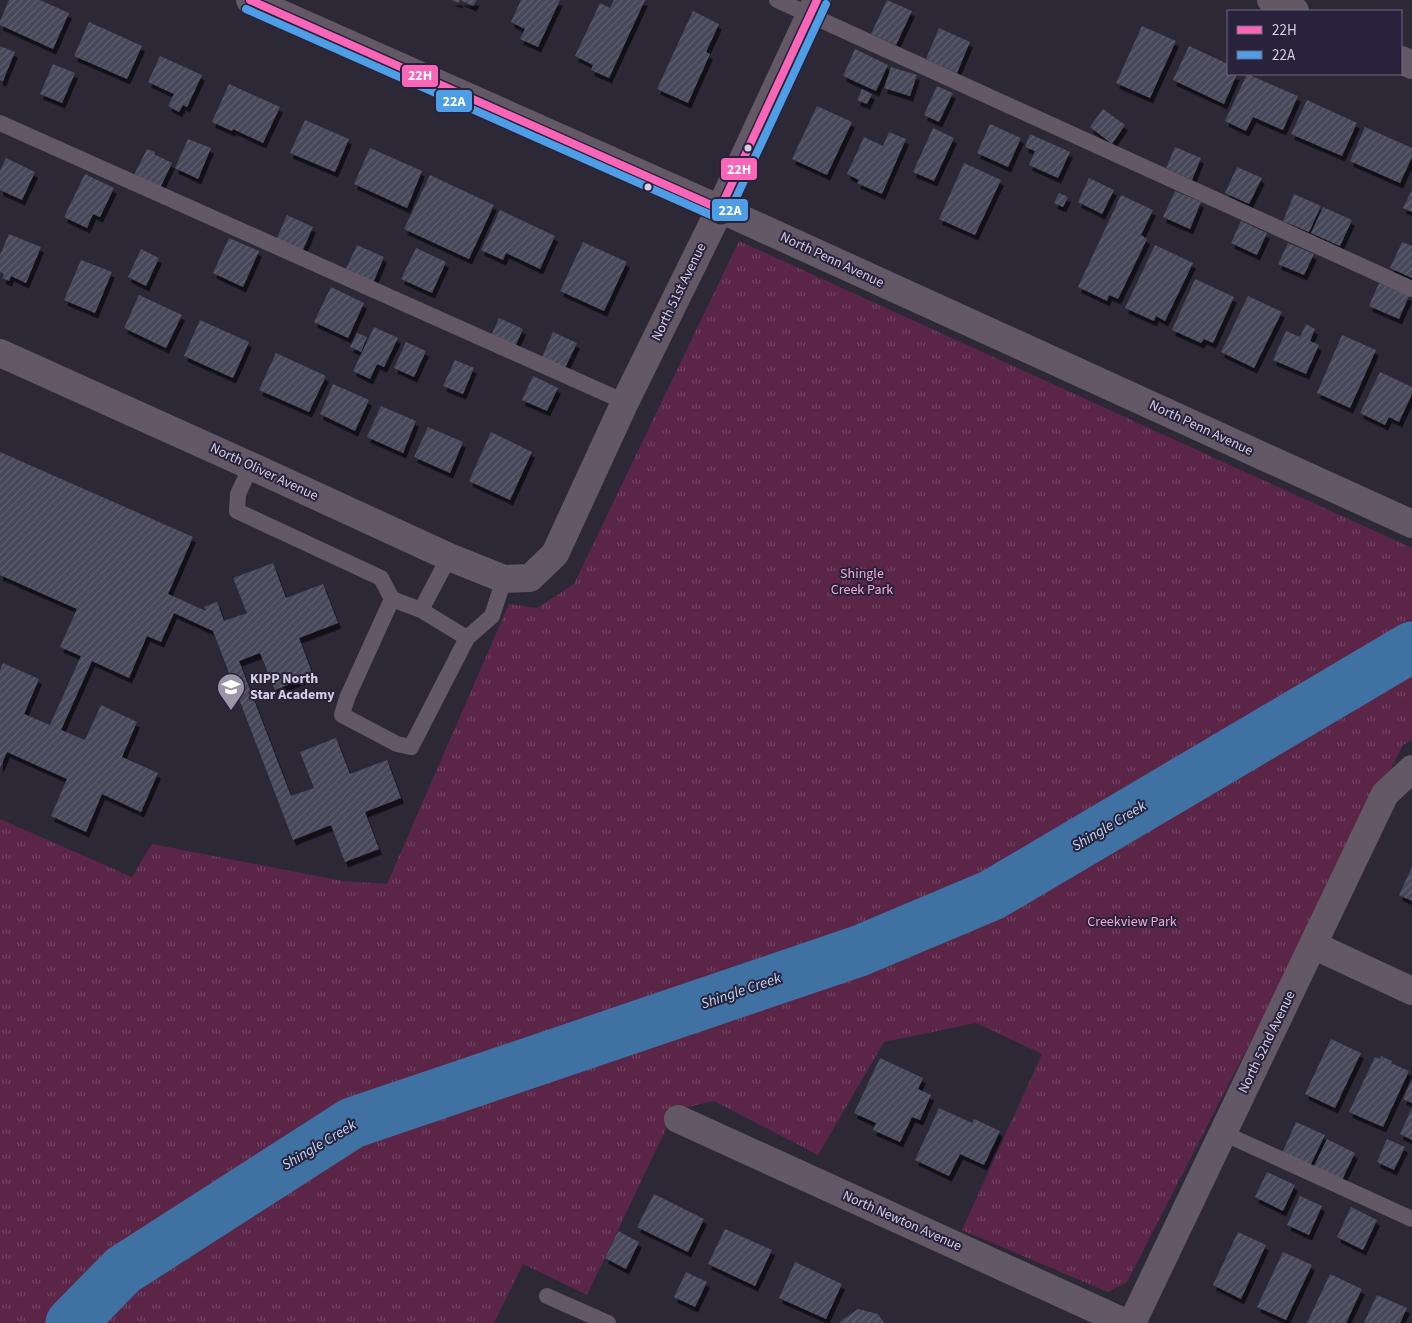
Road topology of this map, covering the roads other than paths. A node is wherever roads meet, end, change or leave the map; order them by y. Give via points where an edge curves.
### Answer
1 (250, 0) edge
2 (777, 0) edge
3 (1271, 0) edge
4 (814, 7) edge
5 (1293, 10) edge
6 (0, 123) edge
7 (720, 208) junction
8 (1412, 288) edge
9 (0, 353) edge
10 (625, 402) junction
11 (251, 466) junction
12 (1412, 524) edge
13 (449, 557) junction
14 (517, 578) junction
15 (392, 599) junction
16 (421, 610) junction
17 (467, 638) junction
18 (1412, 769) edge
19 (1313, 945) junction
20 (1412, 991) edge
21 (678, 1119) dead end
22 (1223, 1133) junction
23 (1412, 1219) edge
24 (547, 1296) dead end
25 (608, 1323) edge
26 (1126, 1323) edge
27 (1132, 1323) edge

1 - 7 street, North Penn Avenue
2 - 4 lane
3 - 5 street
4 - 7 street, North 51st Avenue
4 - 8 lane
6 - 10 lane
7 - 10 street, North 51st Avenue
7 - 12 street, North Penn Avenue
9 - 11 street, North Oliver Avenue
10 - 14 street, North 51st Avenue via 555,554
11 - 13 street, North Oliver Avenue
11 - 15 lane via 238,494 237,510 381,578
13 - 14 street, North Oliver Avenue
13 - 16 lane
14 - 17 lane via 492,616
15 - 16 lane
15 - 17 lane via 342,715 390,740 411,747
16 - 17 lane
18 - 19 street, North 52nd Avenue via 1385,794
19 - 20 street
19 - 22 street, North 52nd Avenue
21 - 26 street, North Newton Avenue
22 - 23 lane
22 - 27 street, North 52nd Avenue
24 - 25 lane

